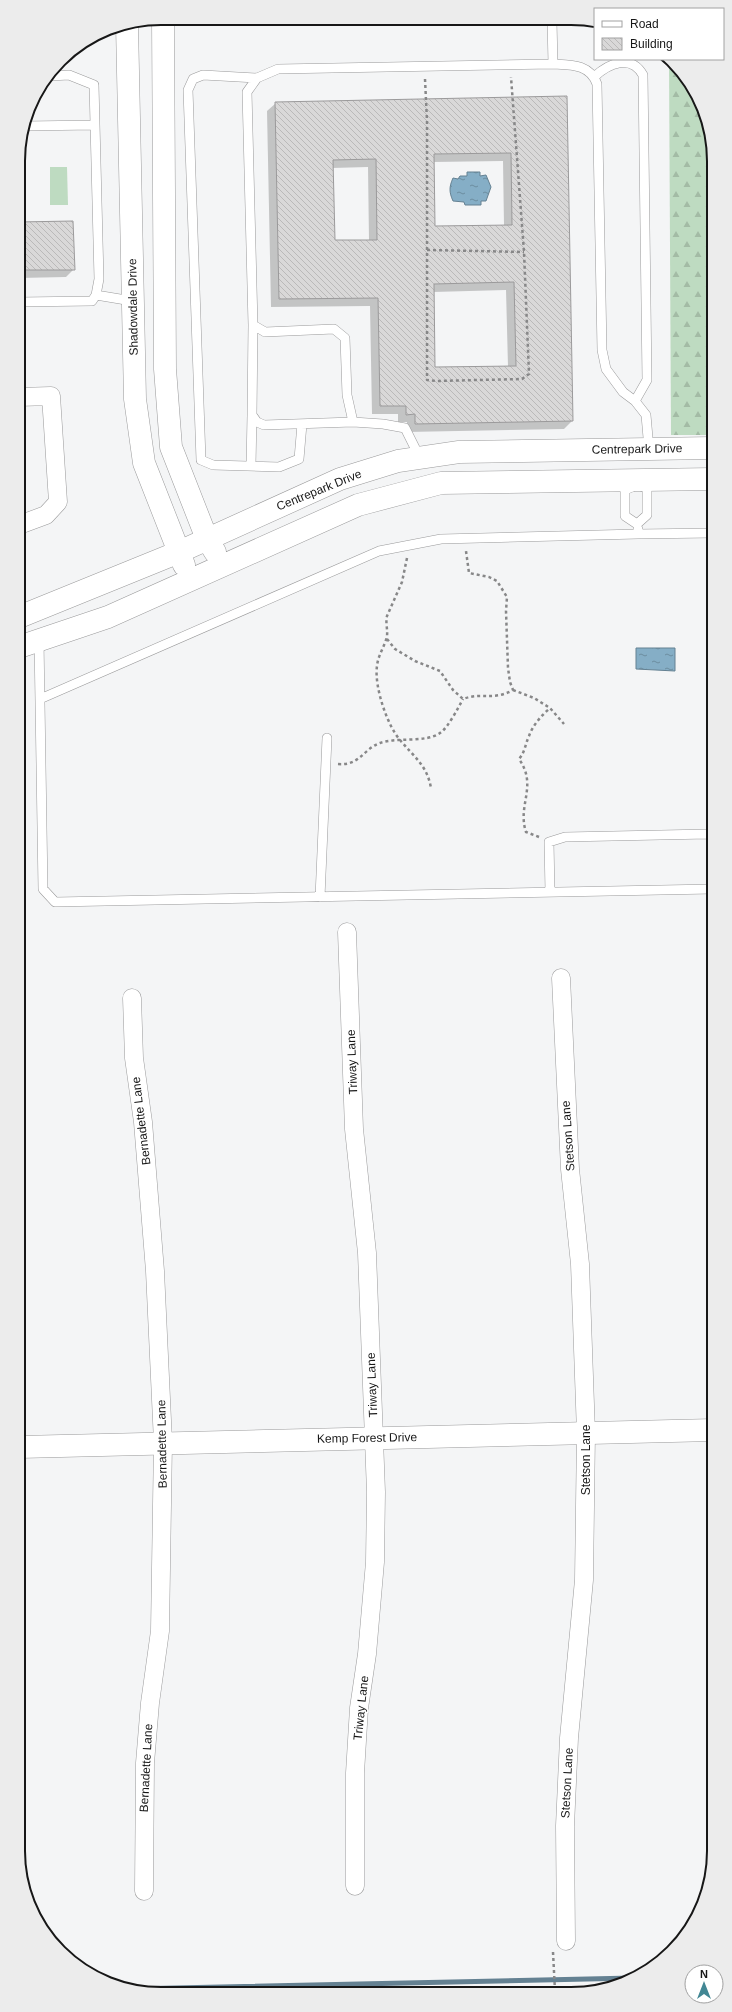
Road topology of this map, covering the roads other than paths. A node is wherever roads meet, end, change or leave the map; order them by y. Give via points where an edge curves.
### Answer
1 (163, 25) edge
2 (552, 25) edge
3 (127, 30) edge
4 (553, 64) junction
5 (55, 76) edge
6 (594, 77) junction
7 (257, 78) junction
8 (95, 125) junction
9 (30, 126) edge
10 (96, 295) junction
11 (132, 301) junction
12 (164, 301) junction
13 (25, 302) edge
14 (253, 325) junction
15 (25, 397) edge
16 (635, 401) junction
17 (252, 415) junction
18 (353, 422) junction
19 (302, 424) junction
20 (707, 448) edge
21 (643, 449) junction
22 (420, 458) junction
23 (251, 466) junction
24 (707, 479) edge
25 (637, 482) junction
26 (424, 487) junction
27 (25, 523) edge
28 (637, 524) junction
29 (707, 533) edge
30 (638, 534) junction
31 (207, 539) junction
32 (179, 552) junction
33 (223, 565) junction
34 (190, 580) junction
35 (25, 615) edge
36 (29, 644) edge
37 (40, 699) junction
38 (327, 738) dead end
39 (707, 834) edge
40 (707, 889) edge
41 (550, 892) junction
42 (320, 897) junction
43 (347, 932) dead end
44 (561, 978) dead end
45 (132, 998) dead end
46 (707, 1430) edge
47 (586, 1432) junction
48 (374, 1438) junction
49 (163, 1442) junction
50 (25, 1447) edge
51 (355, 1886) dead end
52 (144, 1891) dead end
53 (560, 1946) road end

1 - 12 street
2 - 4 lane
3 - 11 street, Shadowdale Drive
4 - 6 lane via 577,65
4 - 7 lane via 278,69
5 - 8 lane via 69,75 94,85
6 - 16 lane via 597,84 602,350 606,369 623,392
6 - 16 lane via 605,66 628,62 638,67 643,75 647,380
7 - 14 lane via 247,92
7 - 23 lane via 203,75 193,79 188,90 200,460 213,465
8 - 9 lane
8 - 10 lane via 100,257 100,279
10 - 11 lane
10 - 13 lane via 92,301
11 - 12 street
11 - 32 street, Shadowdale Drive via 135,400 144,463
12 - 31 street via 164,369 171,446
14 - 17 lane
14 - 18 lane via 265,332 334,329 345,338 347,395
15 - 27 street via 50,396 58,502 46,514
16 - 21 lane via 646,415
17 - 19 lane via 257,422 264,425
17 - 23 lane
18 - 19 lane
18 - 22 lane via 405,428
19 - 23 lane via 299,459 278,467
20 - 21 street, Centrepark Drive
21 - 22 street, Centrepark Drive via 459,452
21 - 25 street
22 - 26 street
22 - 31 street, Centrepark Drive via 398,461 340,479
24 - 25 street
25 - 26 street via 441,483
25 - 28 lane via 647,488 647,515
25 - 28 lane via 625,490 625,516
26 - 33 street via 358,505
28 - 30 lane
29 - 30 lane
30 - 37 lane via 441,539 379,551
31 - 32 street, Centrepark Drive
31 - 33 street
32 - 34 street, Shadowdale Drive
32 - 35 street, Centrepark Drive
33 - 34 street
34 - 36 street via 108,617
36 - 37 lane
37 - 42 lane via 43,889 55,902
38 - 42 lane
39 - 41 lane via 565,837 549,842
40 - 41 lane
41 - 42 lane
43 - 48 street, Triway Lane via 354,1129 367,1253
44 - 47 street, Stetson Lane via 570,1169 580,1264
45 - 49 street, Bernadette Lane via 134,1058 143,1122 154,1263
46 - 47 street, Kemp Forest Drive
47 - 48 street, Kemp Forest Drive
47 - 53 street, Stetson Lane via 584,1580 569,1738
48 - 49 street, Kemp Forest Drive
48 - 51 street, Triway Lane via 374,1562 355,1766
49 - 50 street, Kemp Forest Drive
49 - 52 street, Bernadette Lane via 160,1631 145,1763

